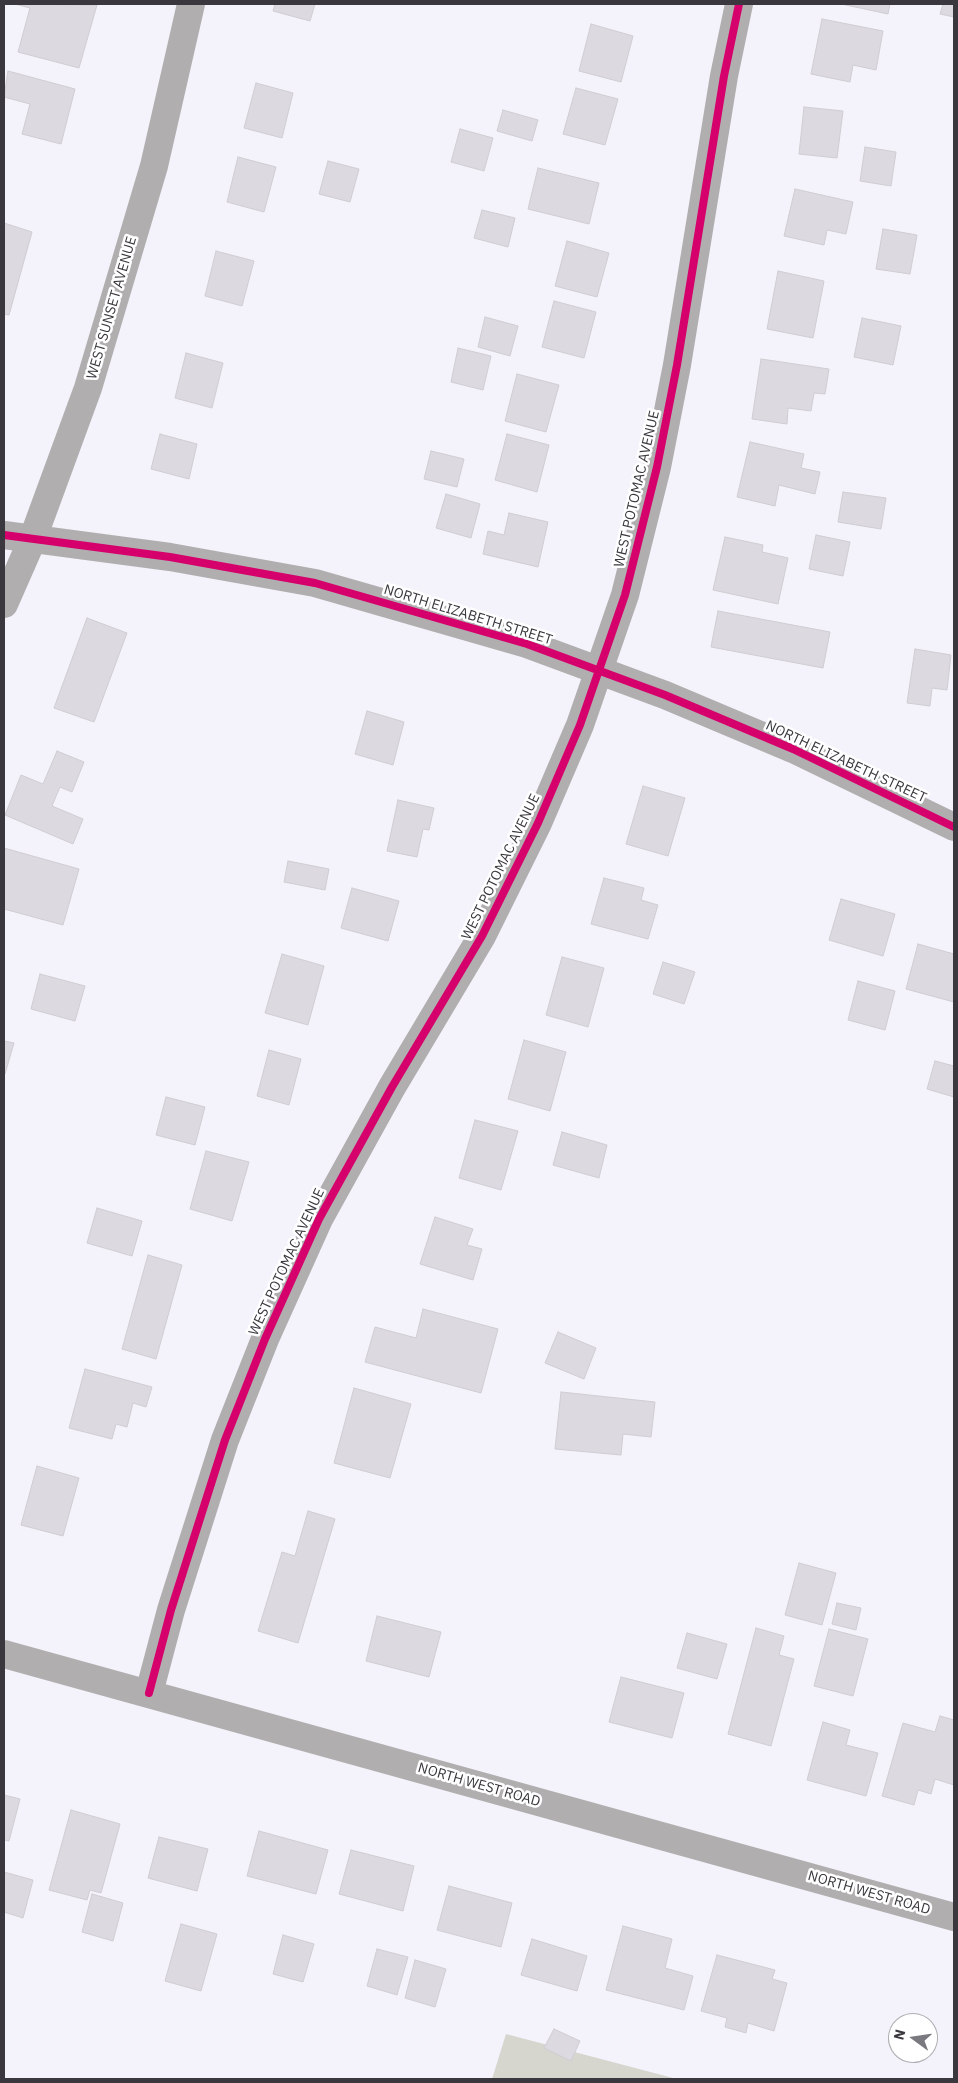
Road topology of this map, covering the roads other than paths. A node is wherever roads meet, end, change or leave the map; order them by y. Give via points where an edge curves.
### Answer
1 (190, 4) edge
2 (738, 4) edge
3 (4, 535) edge
4 (33, 538) junction
5 (4, 604) edge
6 (599, 671) junction
7 (954, 827) edge
8 (4, 1654) edge
9 (149, 1693) junction
10 (954, 1917) edge

1 - 4 street, WEST SUNSET AVENUE via 154,166 88,388
2 - 6 street, WEST POTOMAC AVENUE via 657,468 625,595
3 - 4 street, NORTH ELIZABETH STREET
4 - 5 street, WEST SUNSET AVENUE
4 - 6 street, NORTH ELIZABETH STREET via 170,557 315,583 527,644
6 - 7 street, NORTH ELIZABETH STREET via 793,749
6 - 9 street, WEST POTOMAC AVENUE via 538,823 486,928 318,1219 265,1339 225,1440 171,1610
8 - 9 street, NORTH WEST ROAD
9 - 10 street, NORTH WEST ROAD

